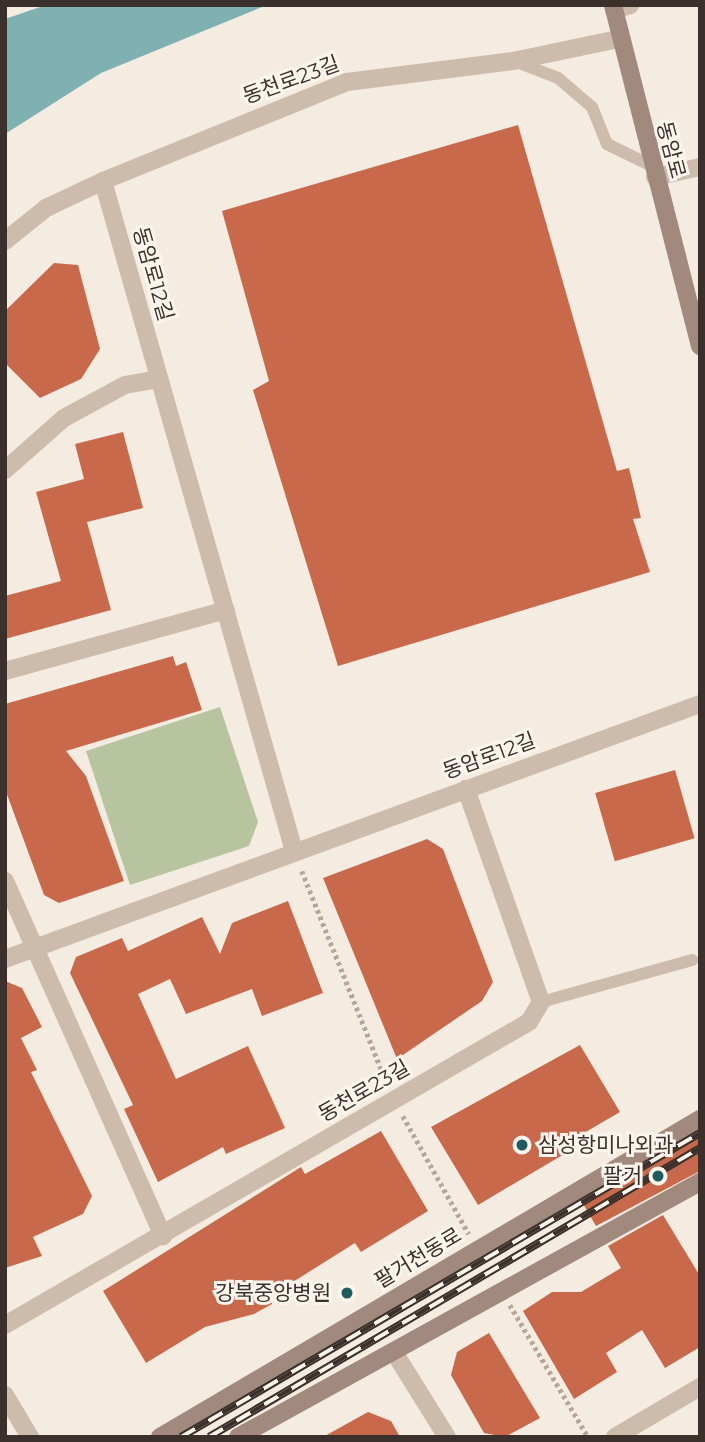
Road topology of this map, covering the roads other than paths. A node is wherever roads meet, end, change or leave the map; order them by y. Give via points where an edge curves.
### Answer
1 (619, 7) edge
2 (618, 39) junction
3 (513, 61) junction
4 (700, 167) edge
5 (653, 172) junction
6 (103, 181) junction
7 (5, 241) edge
8 (700, 346) edge
9 (159, 379) junction
10 (5, 470) edge
11 (226, 610) junction
12 (5, 671) edge
13 (700, 704) edge
14 (466, 789) junction
15 (294, 851) junction
16 (5, 881) edge
17 (31, 949) junction
18 (5, 959) edge
19 (692, 960) dead end
20 (541, 1002) junction
21 (700, 1119) edge
22 (700, 1182) edge
23 (163, 1236) junction
24 (5, 1325) edge
25 (394, 1352) junction
26 (700, 1387) edge
27 (5, 1395) edge
28 (30, 1437) edge
29 (160, 1437) edge
30 (239, 1437) edge
31 (447, 1437) edge
32 (615, 1437) edge

1 - 2 main road, 동암로
2 - 3 street, 동천로23길
2 - 5 main road, 동암로
3 - 5 lane via 558,78 592,107 607,144
3 - 6 street, 동천로23길 via 347,82
4 - 5 street
5 - 8 main road, 동암로
6 - 7 street, 동천로23길 via 46,208
6 - 9 street, 동암로12길
9 - 10 street via 125,385 64,418
9 - 11 street, 동암로12길
11 - 12 street
11 - 15 street, 동암로12길
13 - 14 street, 동암로12길
14 - 15 street, 동암로12길
14 - 20 street
15 - 17 street, 동암로12길
16 - 17 street
17 - 18 street, 동암로12길
17 - 23 street
19 - 20 lane
20 - 23 street, 동천로23길 via 529,1022
21 - 29 main road, 팔거천동로
22 - 25 main road
23 - 24 street, 동천로23길
25 - 30 main road
25 - 31 street
26 - 32 street
27 - 28 street

